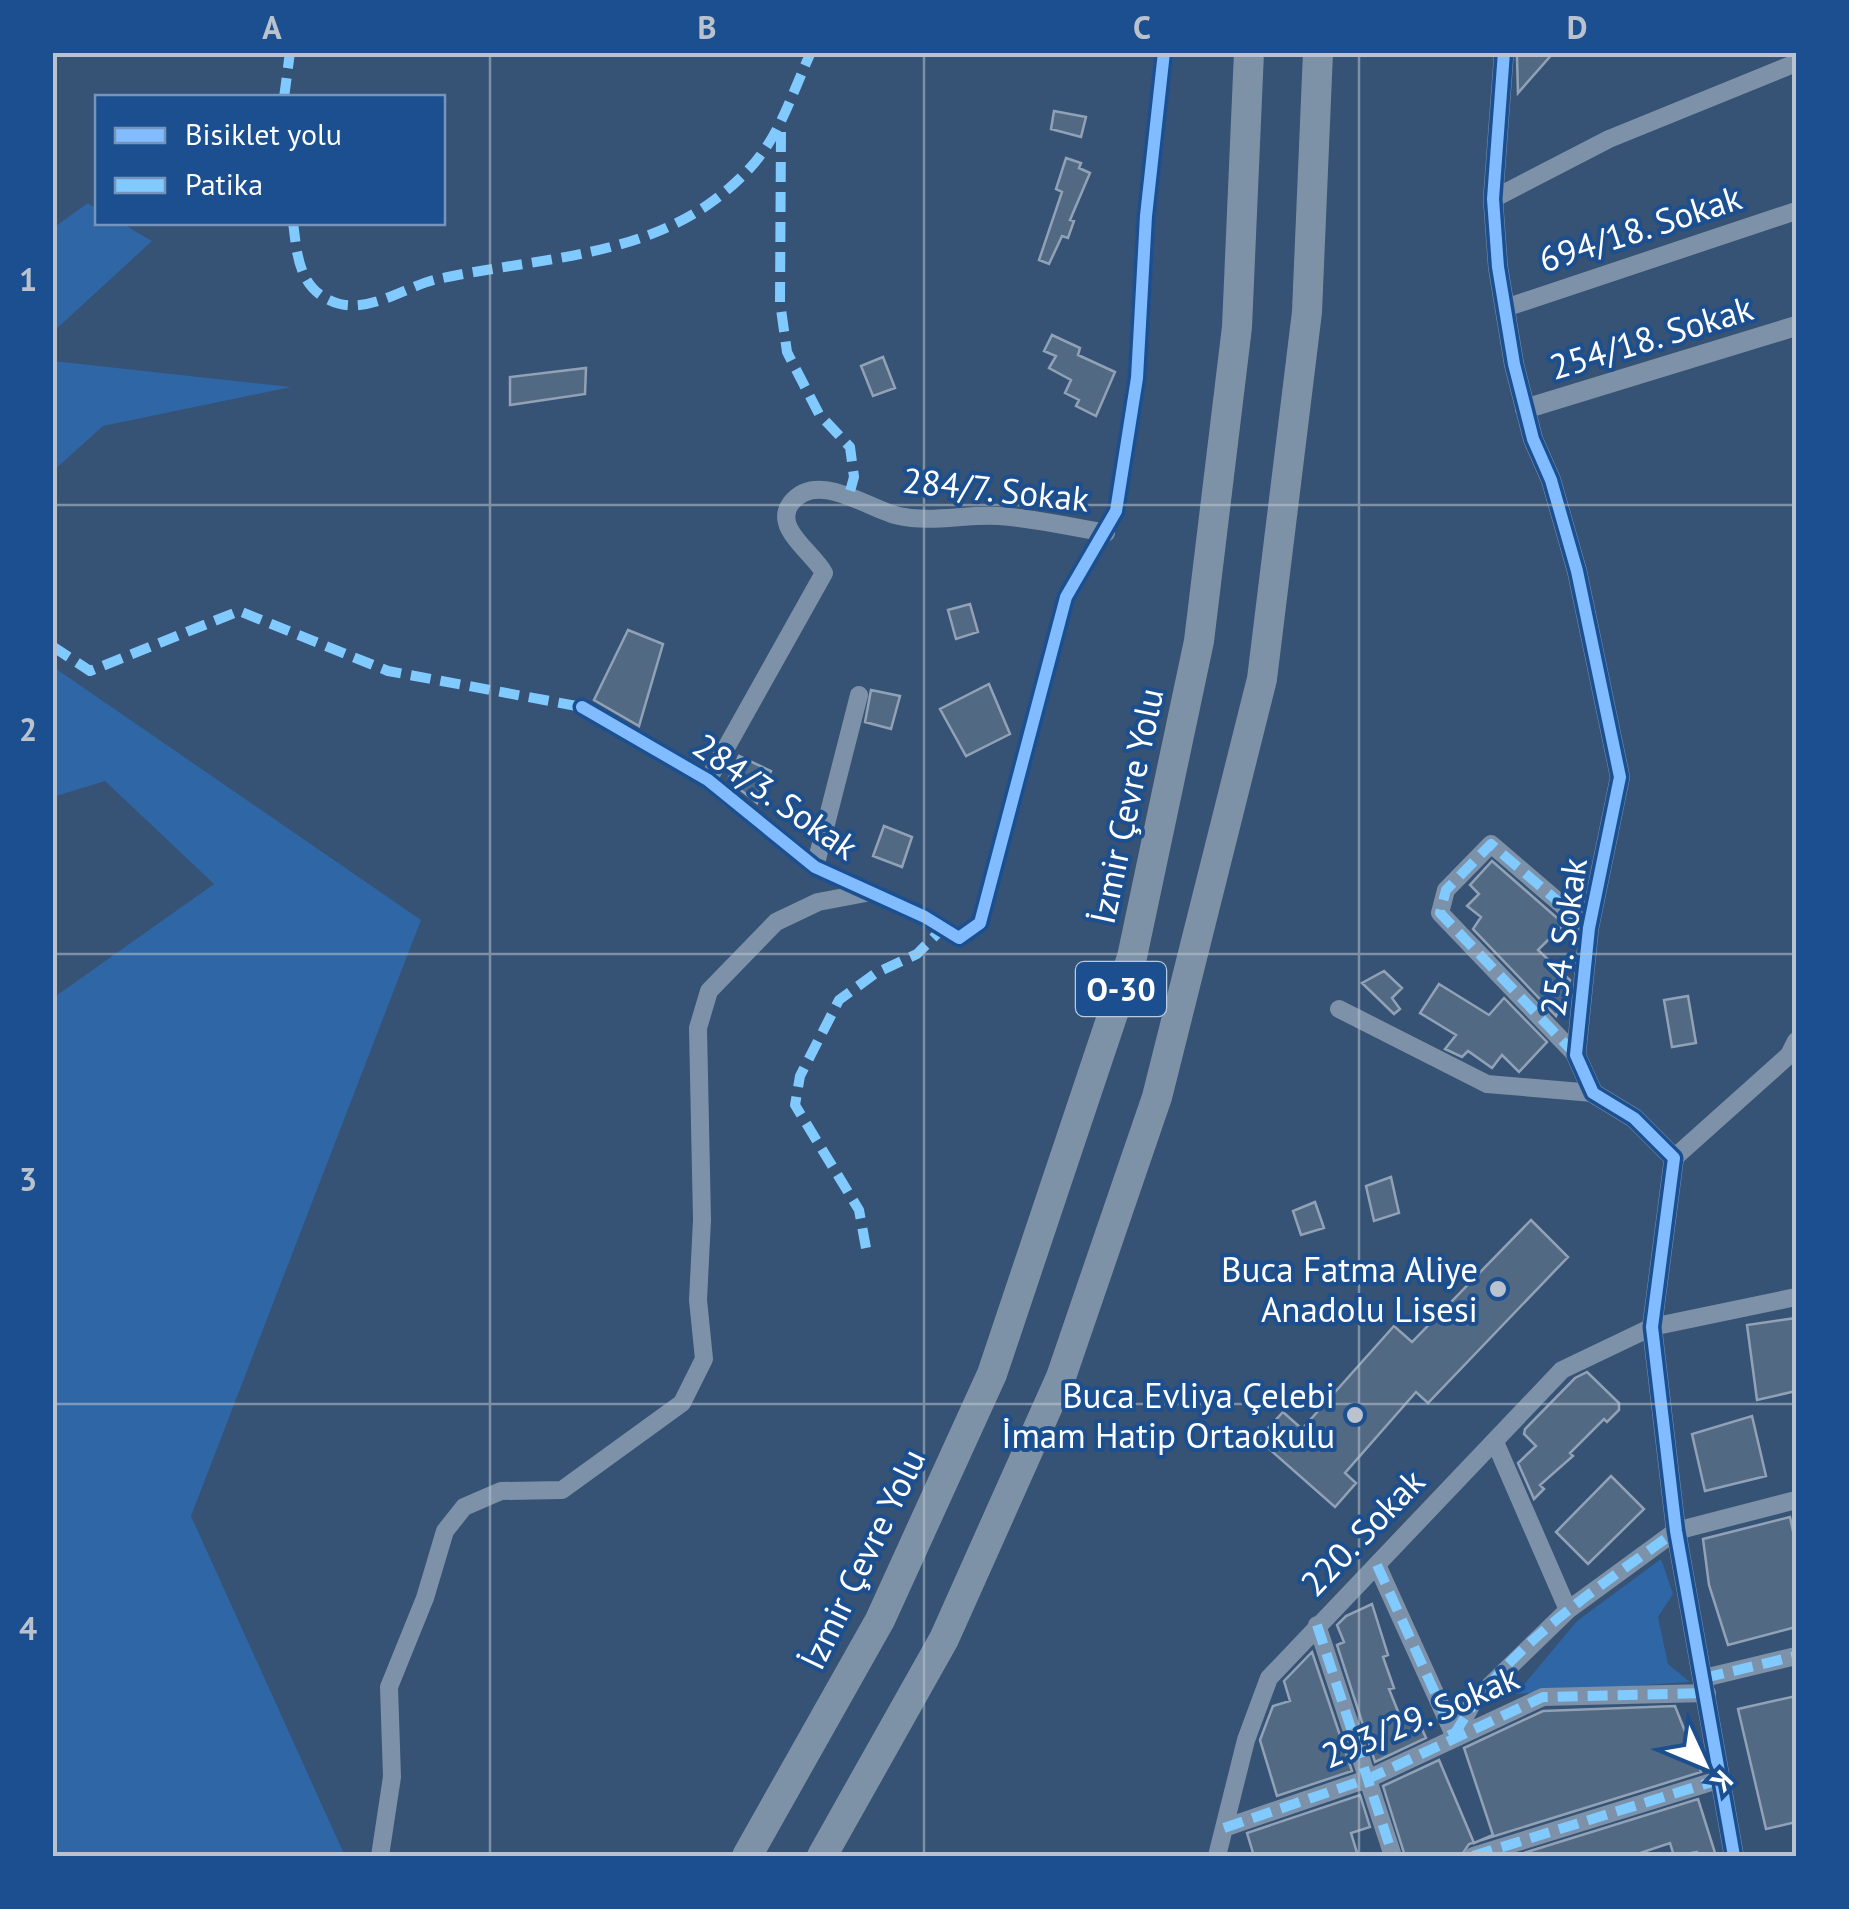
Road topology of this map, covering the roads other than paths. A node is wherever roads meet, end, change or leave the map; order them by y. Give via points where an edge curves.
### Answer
1 (1164, 52) edge
2 (1249, 52) edge
3 (1318, 52) edge
4 (1504, 52) edge
5 (1796, 62) edge
6 (1493, 199) junction
7 (1796, 211) edge
8 (1505, 308) junction
9 (1796, 326) edge
10 (1525, 410) junction
11 (1106, 533) junction
12 (859, 695) dead end
13 (582, 707) dead end
14 (708, 780) junction
15 (816, 866) junction
16 (866, 893) junction
17 (1589, 928) junction
18 (1339, 1010) dead end
19 (1794, 1052) edge
20 (1576, 1055) junction
21 (1593, 1094) junction
22 (1674, 1158) junction
23 (1796, 1297) edge
24 (1652, 1326) junction
25 (1495, 1442) junction
26 (1796, 1500) edge
27 (1676, 1531) junction
28 (1376, 1564) junction
29 (1568, 1610) junction
30 (1317, 1625) junction
31 (1796, 1656) edge
32 (1705, 1685) junction
33 (1454, 1735) junction
34 (1370, 1778) junction
35 (1718, 1780) junction
36 (1224, 1828) junction
37 (380, 1856) edge
38 (747, 1856) edge
39 (822, 1856) edge
40 (1216, 1856) edge
41 (1392, 1856) edge
42 (1472, 1856) edge
43 (1734, 1856) edge

1 - 11 street via 1130,434
2 - 38 highway, İzmir Çevre Yolu / O-30 via 1236,327 1199,641 1132,957 992,1374 880,1620
3 - 39 highway, O-30 via 1307,312 1262,679 1157,1097 1061,1378 944,1640
4 - 6 street, 254. Sokak
5 - 6 street via 1609,139
6 - 8 street, 254. Sokak
7 - 8 street, 694/18. Sokak
8 - 10 street, 254. Sokak
9 - 10 street, 254/18. Sokak
10 - 17 street, 254. Sokak via 1577,571 1620,777
11 - 14 street, 284/7. Sokak via 1004,516 902,517 849,495 802,494 786,518 824,573
11 - 16 street, 284/3. Sokak via 1066,597 980,923 959,938
12 - 15 street
13 - 14 street, 284/3. Sokak
14 - 15 street, 284/3. Sokak
15 - 16 street, 284/3. Sokak
16 - 37 street via 818,902 776,922 709,992 698,1028 704,1358 682,1403 562,1490 500,1491 464,1507 445,1531 388,1687 392,1777
17 - 20 street, 254. Sokak
17 - 20 street via 1491,844 1446,890 1440,913
18 - 21 street via 1487,1084
19 - 22 street
20 - 21 street, 254. Sokak
21 - 22 street via 1634,1118
22 - 24 street
23 - 24 street, 220. Sokak
24 - 25 street, 220. Sokak via 1562,1370
24 - 27 street
25 - 28 street, 220. Sokak
25 - 29 street
26 - 27 street
27 - 29 street
27 - 32 street
28 - 30 street, 220. Sokak
28 - 33 street
29 - 33 street via 1473,1702
30 - 34 street
30 - 36 street, 220. Sokak via 1269,1678
31 - 32 street, 293/29. Sokak
32 - 33 street, 293/29. Sokak via 1542,1697
32 - 35 street
33 - 34 street, 293/29. Sokak
34 - 36 street, 293/29. Sokak
34 - 41 street
35 - 42 street
35 - 43 street
36 - 40 street, 220. Sokak

